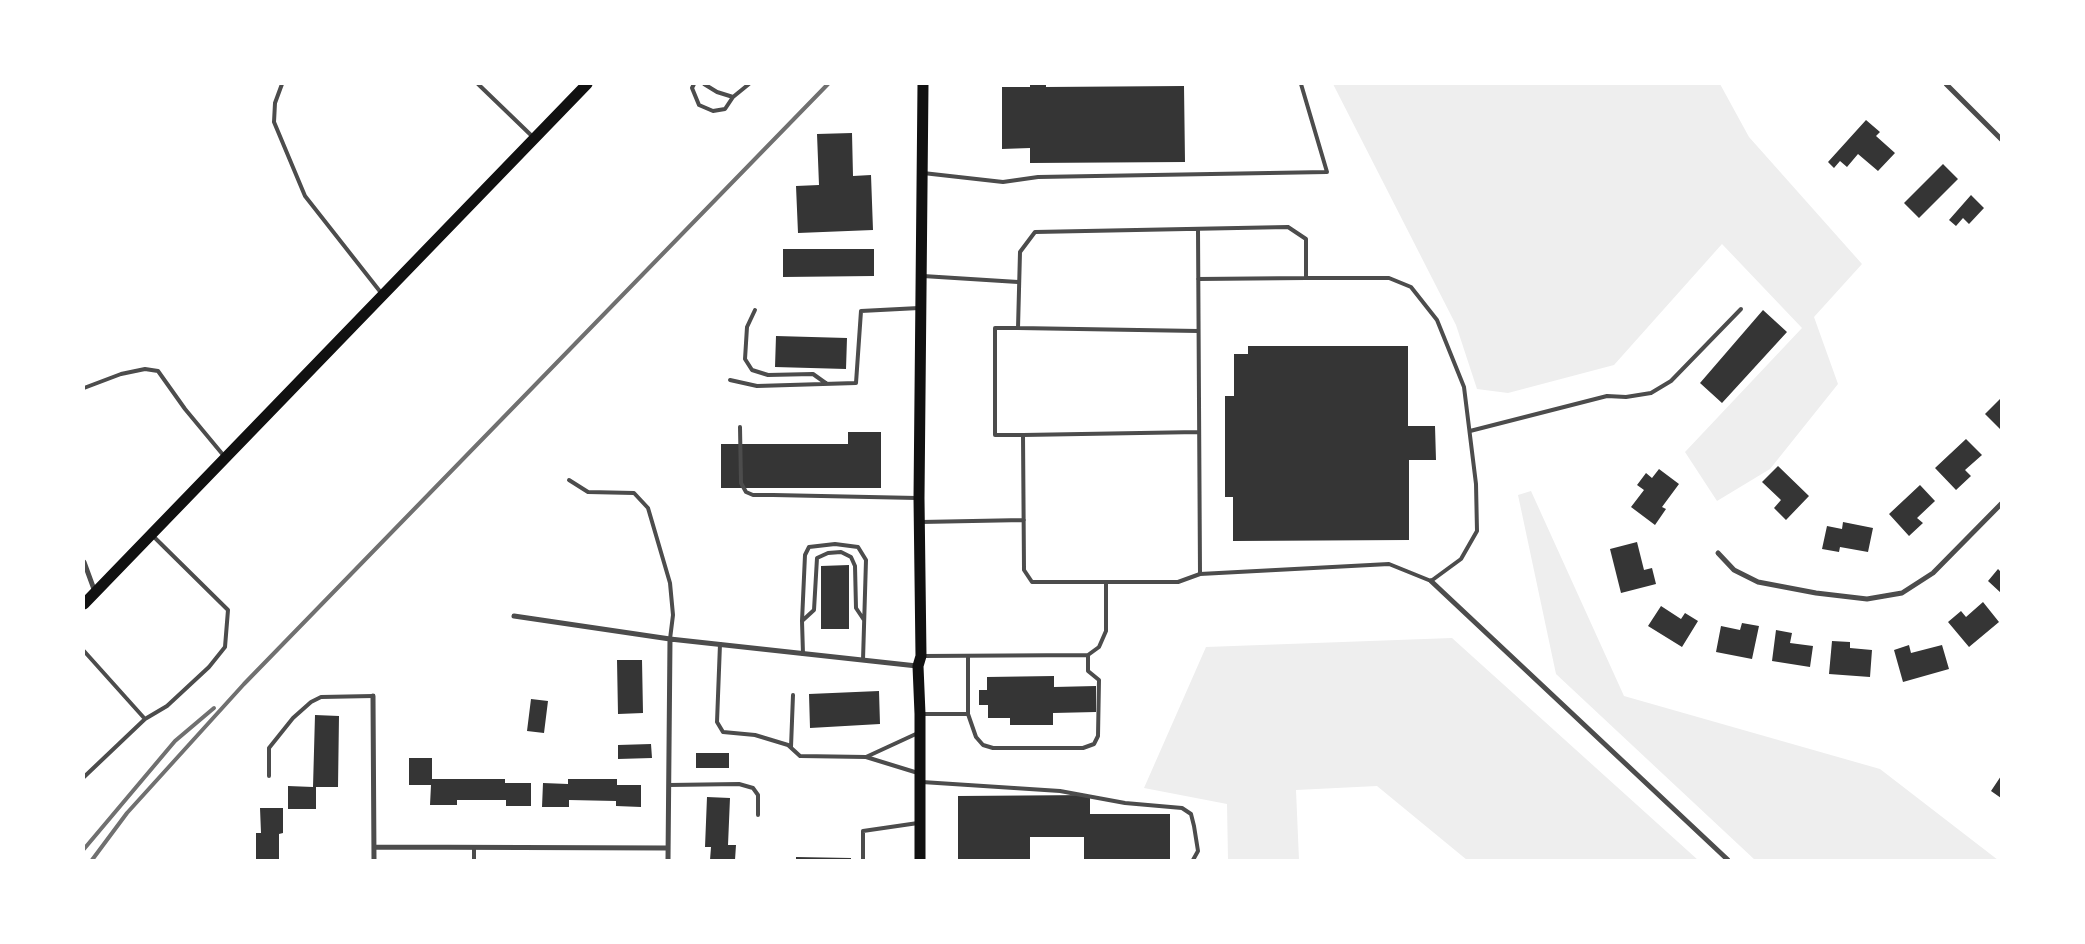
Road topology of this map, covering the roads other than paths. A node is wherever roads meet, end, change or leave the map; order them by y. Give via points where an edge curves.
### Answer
1 (282, 84) edge
2 (478, 84) edge
3 (587, 84) edge
4 (694, 84) edge
5 (704, 84) edge
6 (749, 84) edge
7 (923, 84) edge
8 (1301, 84) edge
9 (1946, 84) edge
10 (733, 97) junction
11 (534, 138) junction
12 (2001, 139) edge
13 (922, 173) junction
14 (1198, 229) junction
15 (921, 276) junction
16 (1306, 278) junction
17 (1198, 279) junction
18 (1018, 282) junction
19 (383, 295) junction
20 (921, 308) junction
21 (1741, 309) dead end
22 (755, 310) dead end
23 (1018, 328) junction
24 (1198, 331) junction
25 (730, 380) dead end
26 (827, 384) junction
27 (84, 388) edge
28 (740, 427) dead end
29 (1470, 431) junction
30 (1199, 432) junction
31 (1023, 435) junction
32 (226, 458) junction
33 (569, 480) dead end
34 (919, 498) junction
35 (2001, 504) edge
36 (1024, 520) junction
37 (919, 522) junction
38 (152, 534) junction
39 (1718, 553) dead end
40 (84, 562) edge
41 (1200, 574) junction
42 (1431, 580) junction
43 (1106, 582) junction
44 (95, 592) junction
45 (84, 604) edge
46 (514, 616) dead end
47 (864, 620) junction
48 (802, 621) junction
49 (670, 639) junction
50 (720, 644) junction
51 (84, 651) edge
52 (803, 654) junction
53 (1088, 655) junction
54 (968, 656) junction
55 (863, 660) junction
56 (919, 661) junction
57 (793, 695) dead end
58 (373, 696) joint
59 (920, 714) junction
60 (968, 714) junction
61 (145, 719) junction
62 (920, 732) junction
63 (791, 747) junction
64 (866, 758) junction
65 (84, 776) edge
66 (269, 776) dead end
67 (920, 778) junction
68 (669, 785) junction
69 (758, 815) dead end
70 (920, 822) junction
71 (374, 847) junction
72 (474, 847) junction
73 (668, 848) junction
74 (374, 860) edge
75 (474, 860) edge
76 (668, 860) edge
77 (862, 860) edge
78 (920, 860) edge
79 (1193, 860) edge
80 (1728, 860) edge

1 - 19 lane via 275,103 274,122 305,196
2 - 11 lane
3 - 11 main road
4 - 10 lane via 692,88 699,105 713,111 725,108
5 - 10 lane
6 - 10 lane
7 - 13 main road
8 - 13 lane via 1327,172 1038,177 1003,182
9 - 12 street
11 - 19 main road
13 - 15 main road
14 - 16 lane via 1288,227 1306,239
14 - 17 lane
14 - 18 lane via 1035,232 1020,252
15 - 18 lane
15 - 20 main road
16 - 17 lane
16 - 29 lane via 1389,278 1411,287 1438,320 1464,388
17 - 24 lane
18 - 23 lane
19 - 32 main road
20 - 26 lane via 862,311 856,383
20 - 34 main road
21 - 29 lane via 1671,381 1651,392 1626,397 1607,396
22 - 26 lane via 747,327 745,359 752,370 768,375 813,374
23 - 24 lane
23 - 31 lane via 995,328 996,435
24 - 30 lane
25 - 26 lane via 757,386
27 - 32 lane via 121,374 158,371 185,410
28 - 34 lane via 741,483 746,492 753,495
29 - 42 lane via 1477,531 1461,559
30 - 31 lane
30 - 41 lane
31 - 36 lane
32 - 38 main road
33 - 49 lane via 588,492 634,493 648,508 670,583 673,615
34 - 37 main road
35 - 39 street via 1933,573 1902,593 1867,599 1758,582 1734,570
36 - 37 lane
36 - 43 lane via 1024,570 1032,582
37 - 56 main road
38 - 44 main road
38 - 61 lane via 228,610 226,646 209,667 167,706
40 - 44 street
41 - 42 lane via 1389,564
41 - 43 lane via 1178,582
42 - 80 street
43 - 53 lane via 1106,631 1099,647
44 - 45 main road
46 - 49 street
47 - 48 lane via 856,608 855,566 851,557 834,552 817,558 814,610
47 - 48 lane via 866,560 858,547 835,544 808,547
47 - 55 lane
48 - 52 lane
49 - 50 street
49 - 68 street
50 - 52 street
50 - 63 lane via 717,722 723,732 755,735
51 - 61 lane
52 - 55 street
53 - 54 lane
53 - 60 lane via 1088,670 1098,680 1098,736 1090,747 993,748 983,745 976,737
54 - 56 lane
54 - 60 lane
55 - 56 street
56 - 59 main road
57 - 63 lane
58 - 66 lane via 321,697 311,702 293,718 269,748
58 - 71 street
59 - 60 lane
59 - 62 main road
61 - 65 lane
62 - 64 lane
62 - 67 main road
63 - 64 lane via 800,756
64 - 67 lane
67 - 70 main road
67 - 79 lane via 1074,792 1125,803 1182,808 1191,814 1194,826 1198,851
68 - 69 lane via 739,784 753,788 758,795
68 - 73 street
70 - 77 lane via 863,831
70 - 78 main road
71 - 72 street
71 - 74 street
72 - 73 street
72 - 75 lane
73 - 76 street

